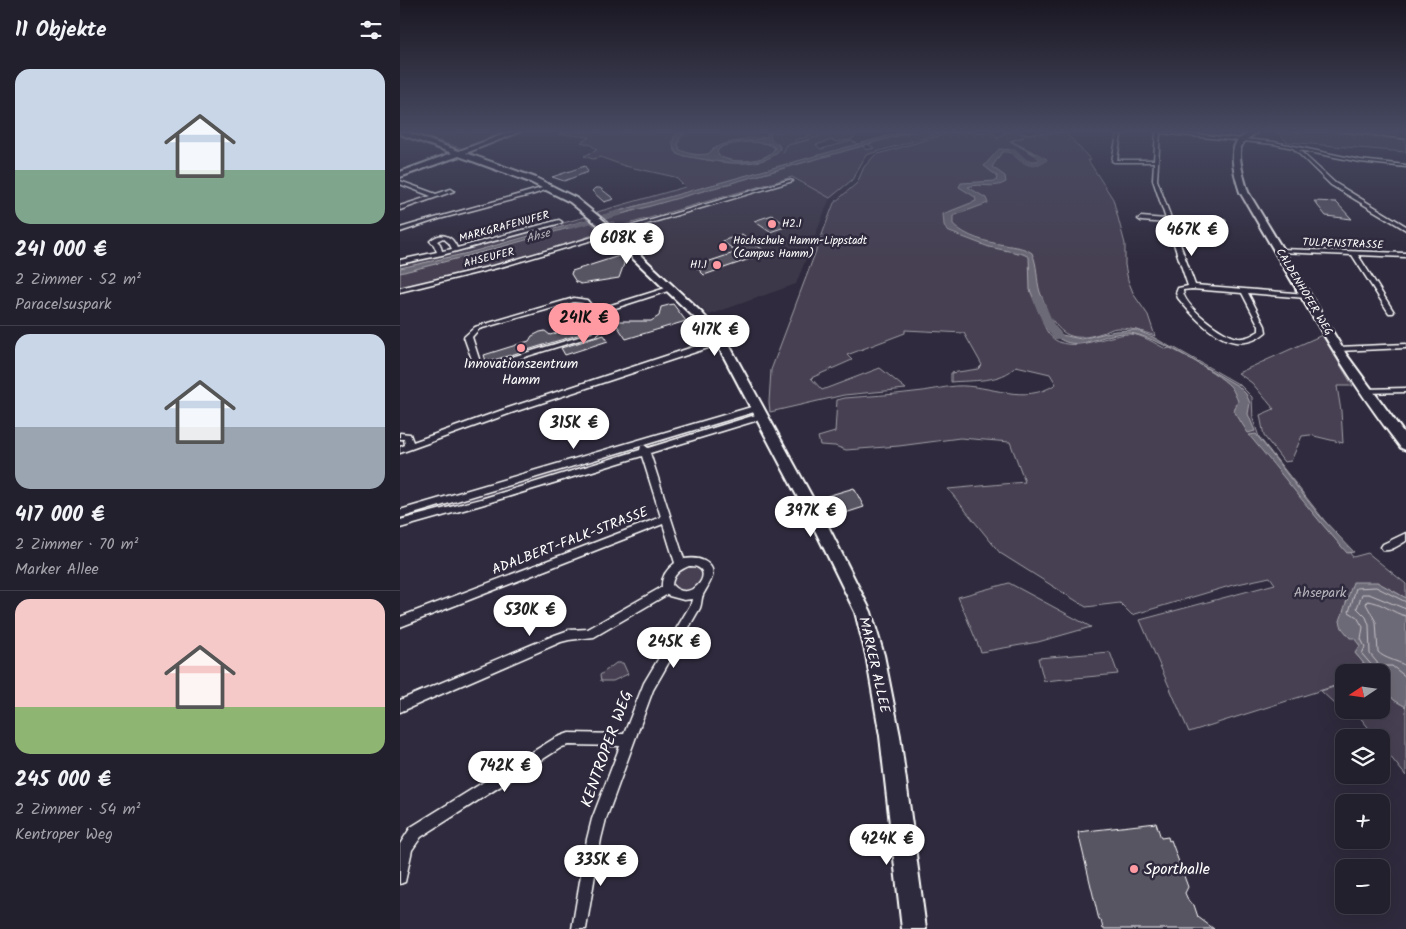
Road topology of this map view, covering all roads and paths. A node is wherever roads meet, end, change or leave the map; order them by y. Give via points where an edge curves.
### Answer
1 (520, 175) edge
2 (1155, 175) edge
3 (1240, 175) edge
4 (1325, 175) edge
5 (791, 181) dead end
6 (400, 182) edge
7 (551, 187) junction
8 (451, 191) dead end
9 (435, 196) junction
10 (400, 208) edge
11 (1141, 219) dead end
12 (1169, 220) junction
13 (1222, 221) dead end
14 (558, 222) dead end
15 (1406, 228) edge
16 (400, 230) edge
17 (612, 234) junction
18 (455, 250) junction
19 (1280, 251) junction
20 (440, 254) junction
21 (1354, 254) junction
22 (1406, 255) edge
23 (400, 262) edge
24 (1192, 287) junction
25 (669, 289) junction
26 (400, 290) edge
27 (1244, 291) junction
28 (1306, 296) junction
29 (1391, 312) dead end
30 (593, 313) junction
31 (705, 346) dead end
32 (1406, 346) edge
33 (1338, 349) junction
34 (1406, 390) edge
35 (1364, 391) junction
36 (762, 412) junction
37 (400, 436) edge
38 (1406, 445) edge
39 (410, 446) junction
40 (644, 447) junction
41 (400, 450) edge
42 (400, 514) edge
43 (666, 519) junction
44 (400, 524) edge
45 (1406, 537) edge
46 (1386, 547) dead end
47 (681, 565) junction
48 (668, 589) junction
49 (698, 592) junction
50 (400, 622) edge
51 (400, 706) edge
52 (627, 740) junction
53 (400, 877) edge
54 (579, 929) edge
55 (914, 929) edge

1 - 7 street, MARKER ALLEE
2 - 12 street
3 - 19 street, CALDENHOFER WEG via 1241,185
4 - 15 street, TULPENSTRASSE
5 - 17 street, AHSEUFER
6 - 9 street
7 - 16 street via 446,214
7 - 17 street, MARKER ALLEE via 573,200
8 - 9 street
9 - 10 street
11 - 12 street
12 - 13 street
12 - 24 street
14 - 18 street, MARKGRAFENUFER
17 - 25 street, MARKER ALLEE
17 - 26 street, AHSEUFER
18 - 20 street, MARKGRAFENUFER
18 - 20 street, MARKGRAFENUFER via 450,239 441,236 433,241
19 - 21 street, TULPENSTRASSE
19 - 28 street, CALDENHOFER WEG
20 - 23 street, MARKGRAFENUFER
21 - 22 street, TULPENSTRASSE
21 - 29 street
24 - 27 street
24 - 27 street via 1182,288 1180,297 1220,335 1234,341 1248,340 1263,332
25 - 30 street
25 - 36 street, MARKER ALLEE via 721,341
27 - 28 street
28 - 33 street, CALDENHOFER WEG
30 - 30 street via 601,328 594,334 492,365 480,366 477,363 468,337 477,328 574,300 585,301
31 - 39 street
32 - 33 street
33 - 35 street, CALDENHOFER WEG
34 - 35 street
35 - 38 street, CALDENHOFER WEG
36 - 40 street
36 - 55 street, MARKER ALLEE via 863,612 877,663 890,736
37 - 39 street via 407,436
39 - 41 street
40 - 42 street
40 - 43 street
40 - 44 street via 481,502
43 - 47 street
43 - 50 street, ADALBERT-FALK-STRASSE
45 - 46 street
47 - 48 street via 668,577
47 - 49 street via 694,562 706,567 708,578
48 - 49 street via 682,596
48 - 51 street via 590,634 559,638
49 - 52 street, KENTROPER WEG via 696,605 648,687
52 - 53 street via 570,738 559,742 416,832 408,840
52 - 54 street, KENTROPER WEG via 594,839

